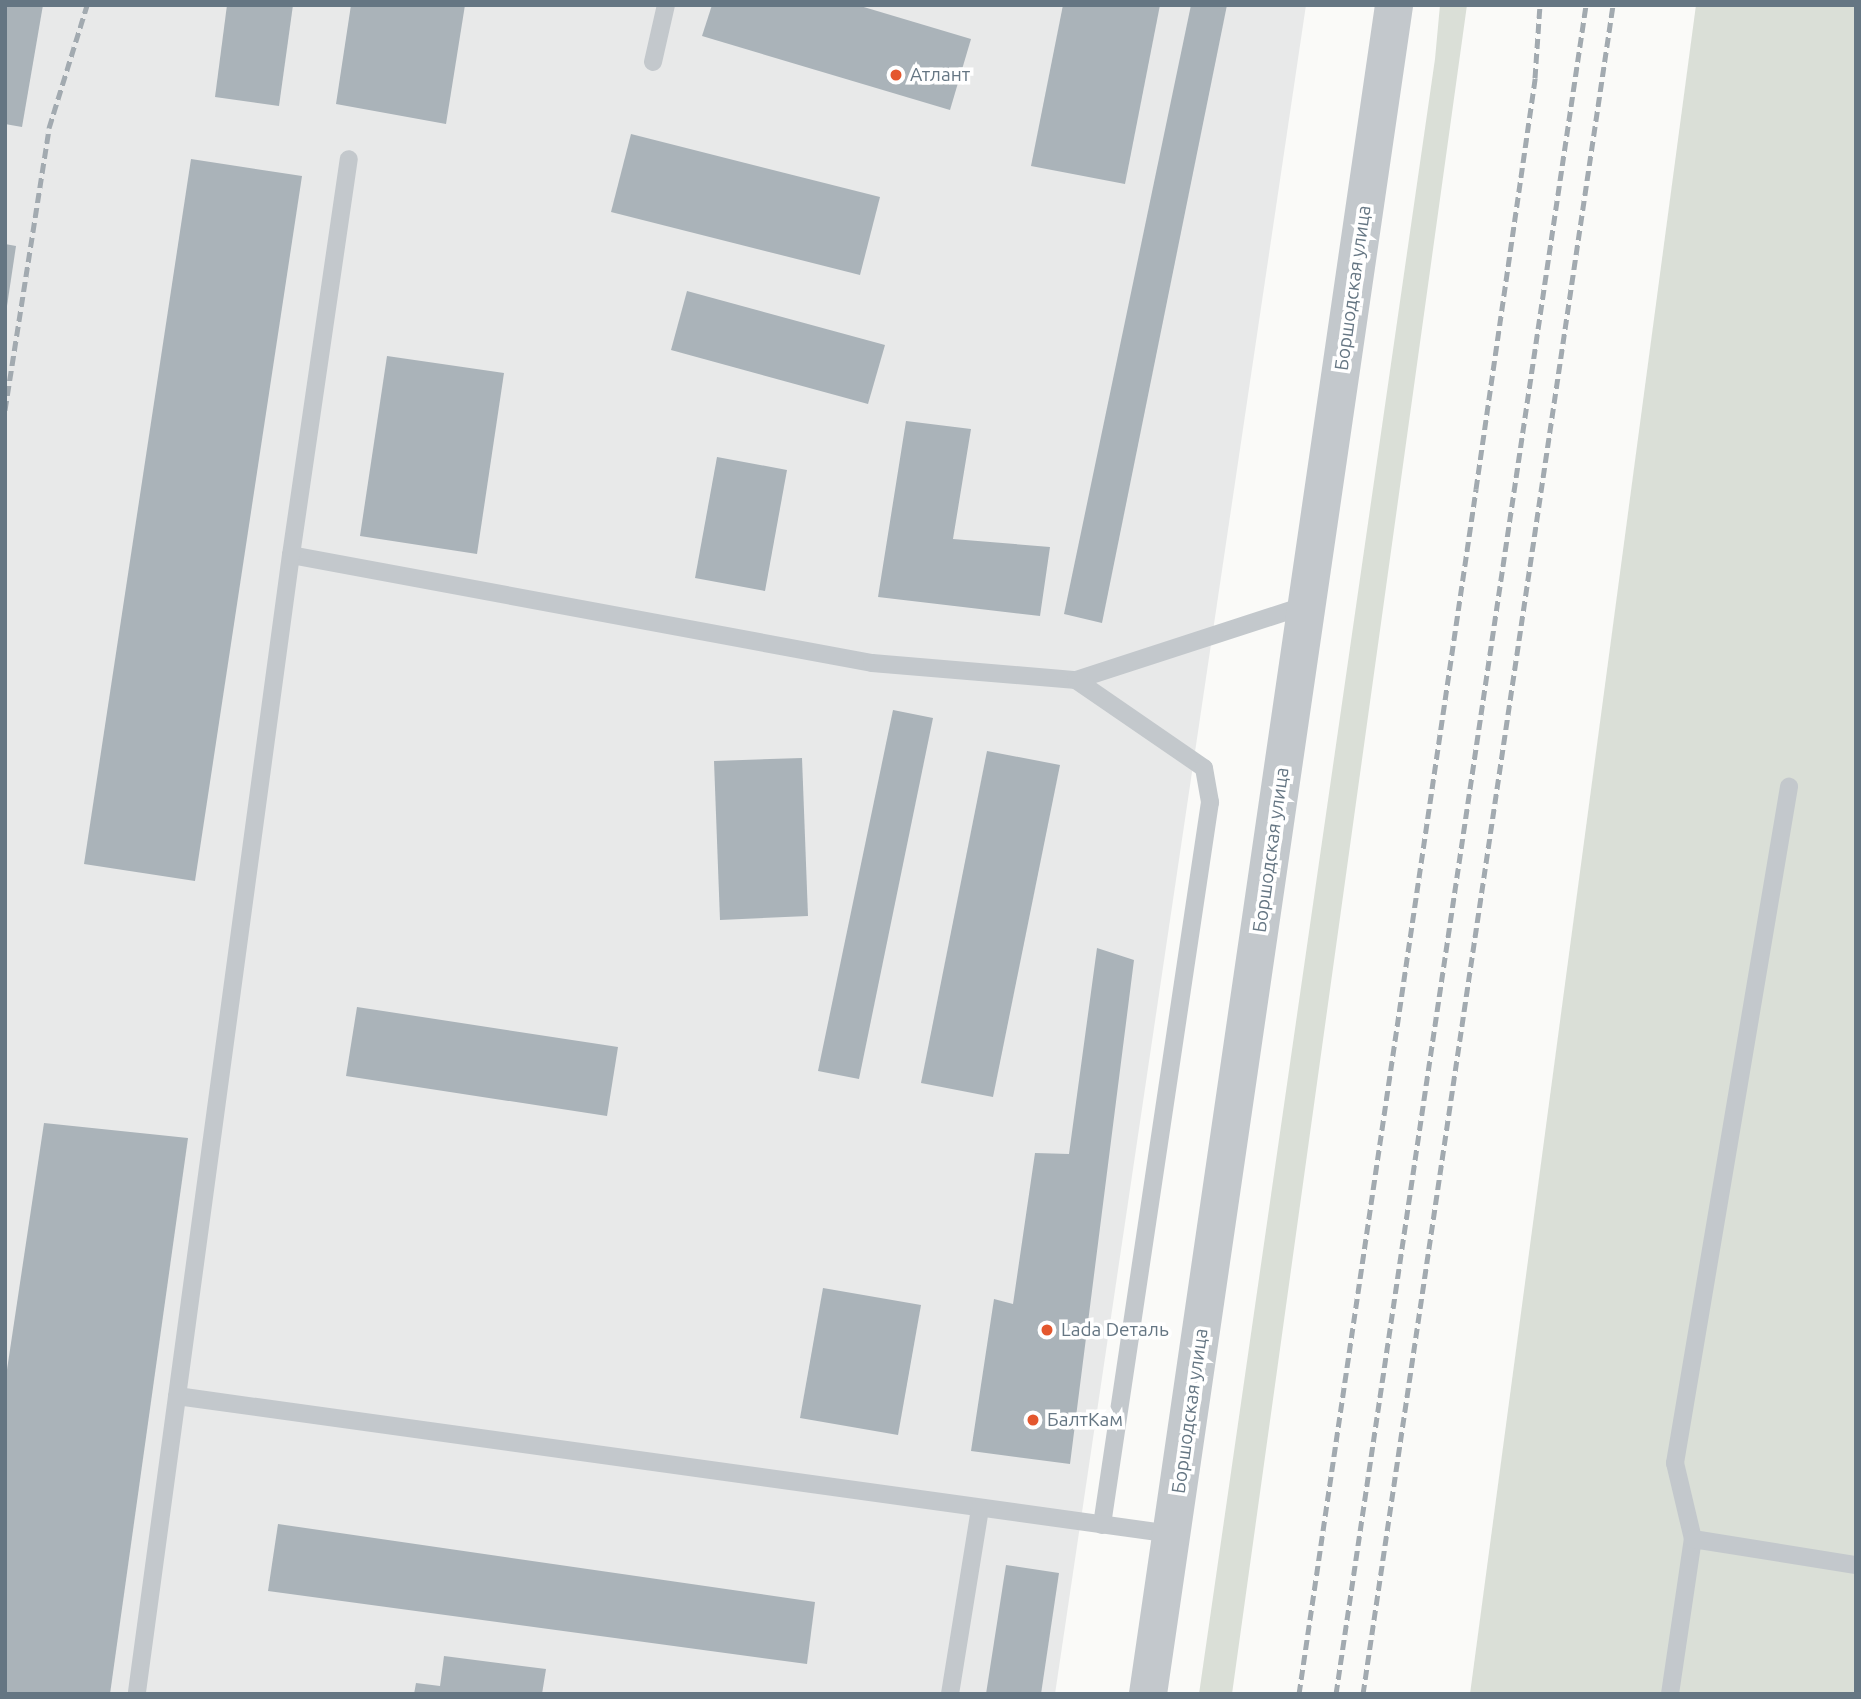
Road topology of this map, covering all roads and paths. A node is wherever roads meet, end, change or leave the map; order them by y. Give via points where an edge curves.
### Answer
1 (666, 5) edge
2 (1394, 5) edge
3 (653, 62) dead end
4 (349, 159) dead end
5 (291, 555) junction
6 (1307, 605) junction
7 (1076, 680) junction
8 (1789, 787) dead end
9 (177, 1396) junction
10 (980, 1508) junction
11 (1102, 1525) junction
12 (1172, 1534) junction
13 (1693, 1539) junction
14 (1856, 1565) edge
15 (137, 1692) dead end
16 (950, 1694) edge
17 (1148, 1694) edge
18 (1670, 1694) edge

1 - 3 lane
2 - 6 street, Боршодская улица
4 - 5 lane
5 - 7 lane via 872,663
5 - 9 lane
6 - 7 lane
6 - 12 street, Боршодская улица
7 - 11 lane via 1204,768 1210,802
8 - 13 lane via 1675,1463
9 - 10 lane
9 - 15 lane
10 - 11 lane
10 - 16 lane
11 - 12 lane
12 - 17 street, Боршодская улица
13 - 14 lane
13 - 18 lane

